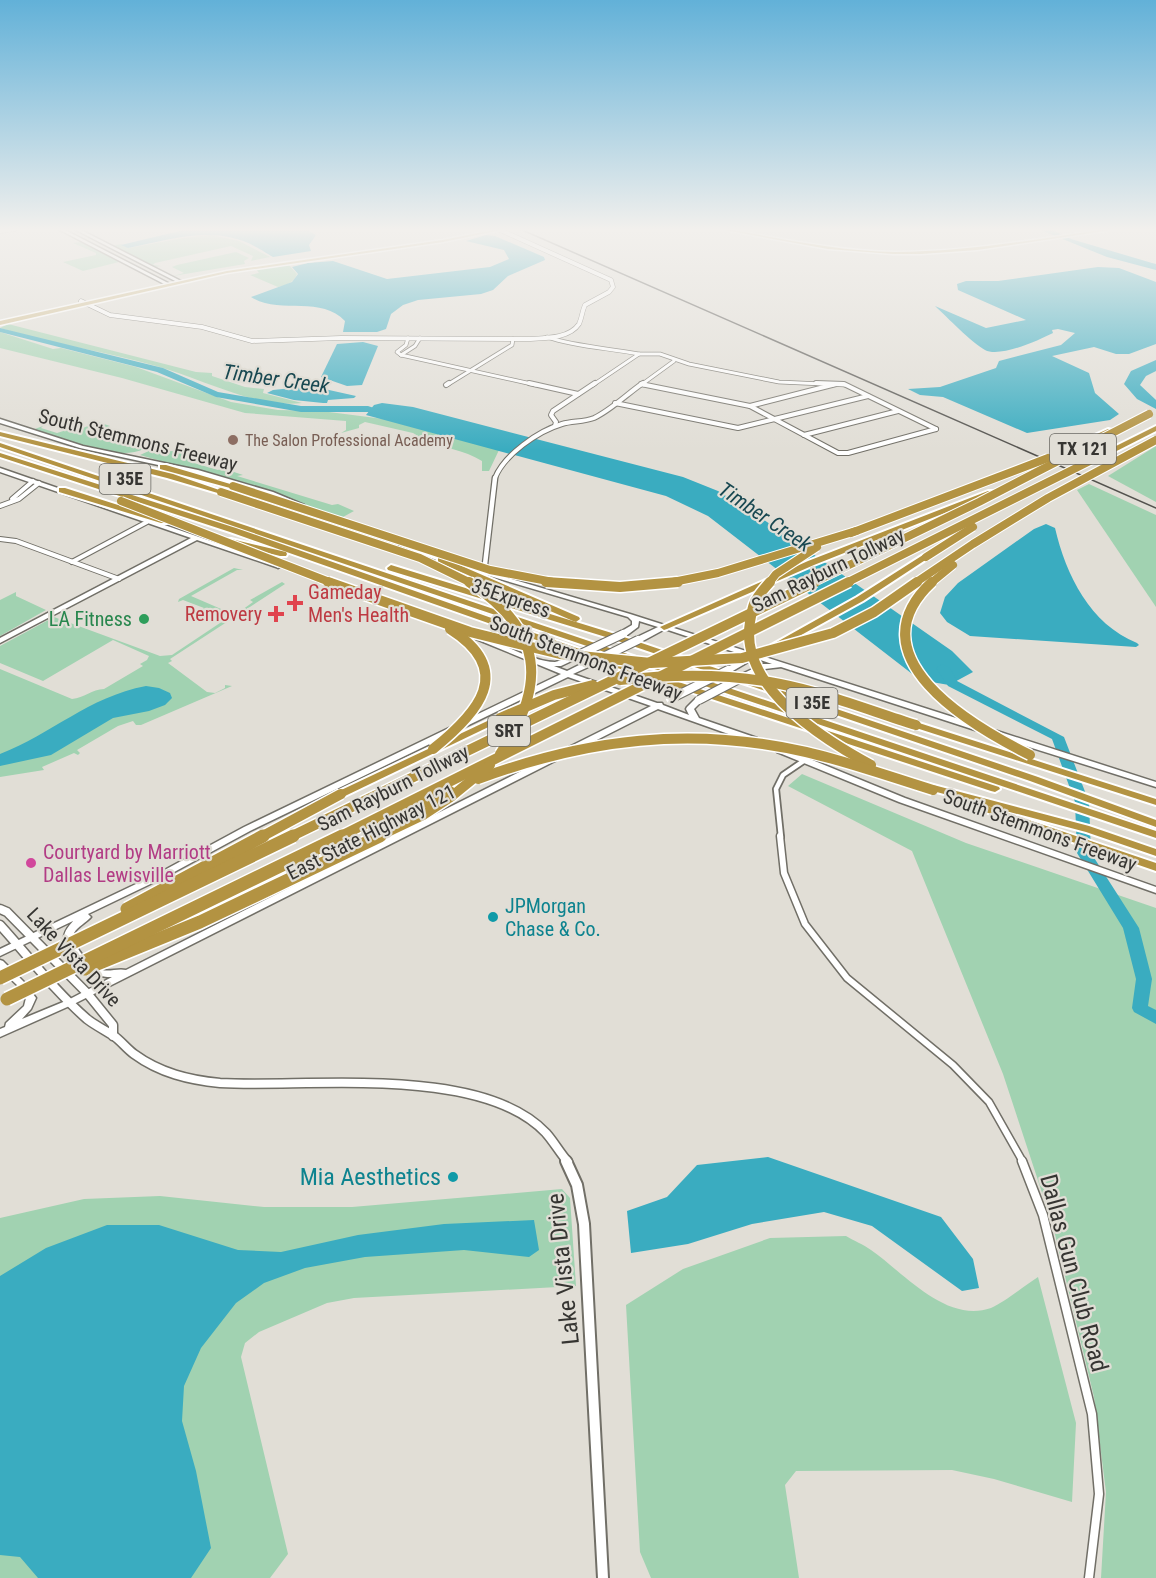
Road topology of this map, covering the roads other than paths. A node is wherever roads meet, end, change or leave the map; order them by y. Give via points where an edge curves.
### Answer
1 (84, 303) edge
2 (88, 303) edge
3 (589, 303) edge
4 (2, 322) edge
5 (408, 338) junction
6 (420, 338) junction
7 (547, 338) junction
8 (506, 339) junction
9 (513, 339) junction
10 (506, 349) junction
11 (639, 354) junction
12 (401, 355) junction
13 (674, 361) junction
14 (469, 371) junction
15 (837, 383) junction
16 (641, 384) junction
17 (446, 385) dead end
18 (578, 394) junction
19 (868, 396) junction
20 (615, 403) junction
21 (750, 406) junction
22 (899, 411) junction
23 (1153, 412) edge
24 (554, 418) junction
25 (774, 419) junction
26 (0, 422) edge
27 (570, 422) junction
28 (553, 428) junction
29 (1156, 429) edge
30 (0, 434) edge
31 (804, 435) junction
32 (0, 439) edge
33 (1156, 440) edge
34 (0, 445) edge
35 (80, 453) junction
36 (843, 453) joint
37 (0, 455) edge
38 (1092, 460) junction
39 (0, 461) edge
40 (0, 470) edge
41 (495, 478) joint
42 (36, 482) junction
43 (1017, 483) junction
44 (62, 490) junction
45 (0, 505) edge
46 (147, 522) junction
47 (856, 531) junction
48 (997, 531) junction
49 (0, 539) edge
50 (194, 539) junction
51 (441, 560) junction
52 (72, 562) junction
53 (336, 567) junction
54 (484, 573) junction
55 (119, 579) junction
56 (628, 615) junction
57 (434, 620) junction
58 (664, 627) junction
59 (617, 635) junction
60 (0, 641) edge
61 (724, 647) junction
62 (755, 656) junction
63 (541, 662) junction
64 (591, 663) junction
65 (787, 667) junction
66 (728, 670) junction
67 (567, 674) junction
68 (588, 681) junction
69 (544, 685) junction
70 (670, 699) joint
71 (658, 706) junction
72 (695, 718) junction
73 (1016, 739) joint
74 (769, 746) junction
75 (433, 749) junction
76 (805, 760) junction
77 (1081, 777) junction
78 (1153, 784) edge
79 (933, 790) junction
80 (1008, 797) junction
81 (1156, 801) edge
82 (1156, 816) edge
83 (1156, 824) edge
84 (1142, 830) junction
85 (1156, 835) edge
86 (1156, 843) edge
87 (1156, 853) edge
88 (1156, 867) edge
89 (272, 871) junction
90 (159, 876) junction
91 (1156, 890) edge
92 (0, 909) edge
93 (0, 925) edge
94 (31, 938) junction
95 (17, 944) junction
96 (0, 953) edge
97 (0, 963) edge
98 (136, 969) junction
99 (0, 978) edge
100 (87, 993) junction
101 (4, 1001) edge
102 (70, 1002) junction
103 (3, 1032) edge
104 (113, 1036) junction
105 (603, 1578) edge
106 (1089, 1578) edge

1 - 4 main road
2 - 5 street via 110,315 196,326 263,342
3 - 7 street via 577,325
5 - 6 street
5 - 12 street via 397,352
6 - 8 street
6 - 12 street
7 - 9 street
7 - 11 street
8 - 9 street
8 - 10 street
9 - 10 street
10 - 14 street
11 - 13 street via 660,354
11 - 18 street
12 - 14 street
13 - 15 street via 779,381
13 - 16 street
14 - 17 street
14 - 18 street
15 - 19 street
15 - 21 street
16 - 20 street
16 - 21 street
18 - 24 street via 552,411
19 - 22 street
19 - 25 street
20 - 25 street via 726,426 741,427
20 - 27 street via 586,421
21 - 25 street
22 - 31 street
22 - 36 street via 936,429
23 - 43 highway, TX 121, bridge
23 - 47 highway, bridge via 1048,458
24 - 27 street
24 - 28 street
25 - 31 street
26 - 51 main road, South Stemmons Freeway via 71,444 196,471 271,493
27 - 28 street
28 - 41 street via 504,461
29 - 38 highway, TX 121
30 - 35 highway
31 - 36 street
32 - 59 highway, South Stemmons Freeway / I 35E via 451,588
33 - 48 highway, bridge via 1034,506
34 - 80 highway, 35Express
35 - 47 highway, bridge via 147,464 233,486 490,570 572,585 627,586 696,579
35 - 101 highway, bridge via 221,492 426,561 461,577 480,588 516,623 532,655 534,684 525,718 513,739 479,775 423,815 209,918
37 - 53 highway, South Stemmons Freeway / I 35E
38 - 62 highway, bridge via 1091,465 954,538 860,599
38 - 89 highway, Sam Rayburn Tollway / SRT, bridge
39 - 57 highway, bridge via 183,523 285,566
40 - 42 main road, South Stemmons Freeway
41 - 54 street
42 - 44 main road, South Stemmons Freeway
42 - 45 street via 19,499
43 - 58 highway, bridge via 811,563
43 - 99 highway, Sam Rayburn Tollway / SRT, bridge
44 - 46 main road, South Stemmons Freeway
44 - 53 highway via 252,547
46 - 50 main road, South Stemmons Freeway
46 - 52 street
47 - 79 highway, bridge via 806,553 770,581 749,620 750,651 760,675 777,699 814,732 867,763
48 - 57 highway, bridge via 857,621 809,641 745,656 667,663 605,660 522,647
48 - 77 highway, bridge via 916,598 906,620 909,653 932,690 959,714 999,741
49 - 52 street
50 - 55 main road
50 - 63 main road, South Stemmons Freeway via 445,623
51 - 54 main road, South Stemmons Freeway
51 - 59 highway
52 - 55 street
53 - 80 highway, South Stemmons Freeway / I 35E via 854,743 948,780
54 - 56 main road, South Stemmons Freeway
55 - 60 main road
56 - 58 main road, South Stemmons Freeway
56 - 59 main road via 637,623 633,629
57 - 75 highway, bridge via 459,633 479,654 485,684 480,702 461,726
58 - 61 main road, South Stemmons Freeway
58 - 64 main road, bridge
59 - 63 main road, bridge via 558,663
59 - 84 highway, South Stemmons Freeway / I 35E via 1034,779
61 - 62 main road, South Stemmons Freeway
61 - 66 main road via 734,660
62 - 65 main road, South Stemmons Freeway
62 - 66 main road, East State Highway 121
63 - 67 main road, South Stemmons Freeway
63 - 69 main road via 553,675
64 - 67 main road
64 - 68 main road via 584,669 583,677
65 - 72 main road, bridge via 766,666 699,700 690,709
65 - 73 main road, South Stemmons Freeway
66 - 70 main road, East State Highway 121, bridge
67 - 68 main road, South Stemmons Freeway
67 - 69 main road
68 - 71 main road, South Stemmons Freeway
69 - 90 main road
70 - 71 main road, East State Highway 121
71 - 72 main road, South Stemmons Freeway
71 - 98 main road, East State Highway 121
72 - 74 main road, South Stemmons Freeway
73 - 78 main road, South Stemmons Freeway
74 - 76 main road, South Stemmons Freeway
74 - 80 highway
75 - 77 highway, bridge via 554,695 613,681 701,675 802,689
75 - 99 highway, bridge via 262,835
76 - 91 main road, South Stemmons Freeway via 902,800
76 - 106 street, Dallas Gun Club Road via 783,775 776,789 784,873 805,924 847,978 953,1065 989,1102 1019,1152 1043,1215 1092,1414 1100,1494
77 - 81 highway
79 - 88 highway
79 - 89 highway, bridge via 825,756 766,744 691,737 616,741 560,751 508,767
80 - 84 highway, South Stemmons Freeway / I 35E
80 - 84 highway via 1091,830
82 - 84 highway
83 - 84 highway, South Stemmons Freeway / I 35E
84 - 85 highway
84 - 86 highway, South Stemmons Freeway / I 35E
84 - 87 highway
89 - 101 highway, Sam Rayburn Tollway / SRT, bridge
90 - 94 main road
90 - 98 main road via 70,930 71,950 96,972 118,974
92 - 94 street, Lake Vista Drive
93 - 95 street, Lake Vista Drive
94 - 95 main road
94 - 100 street, Lake Vista Drive
95 - 96 main road
95 - 102 street, Lake Vista Drive
97 - 103 main road via 31,998 28,1007
98 - 100 main road, East State Highway 121
100 - 102 main road, East State Highway 121
100 - 104 street, Lake Vista Drive via 113,1024
102 - 103 main road, East State Highway 121
102 - 104 street, Lake Vista Drive
104 - 105 street, Lake Vista Drive via 147,1064 201,1081 402,1084 457,1089 505,1106 554,1141 575,1178 584,1224

